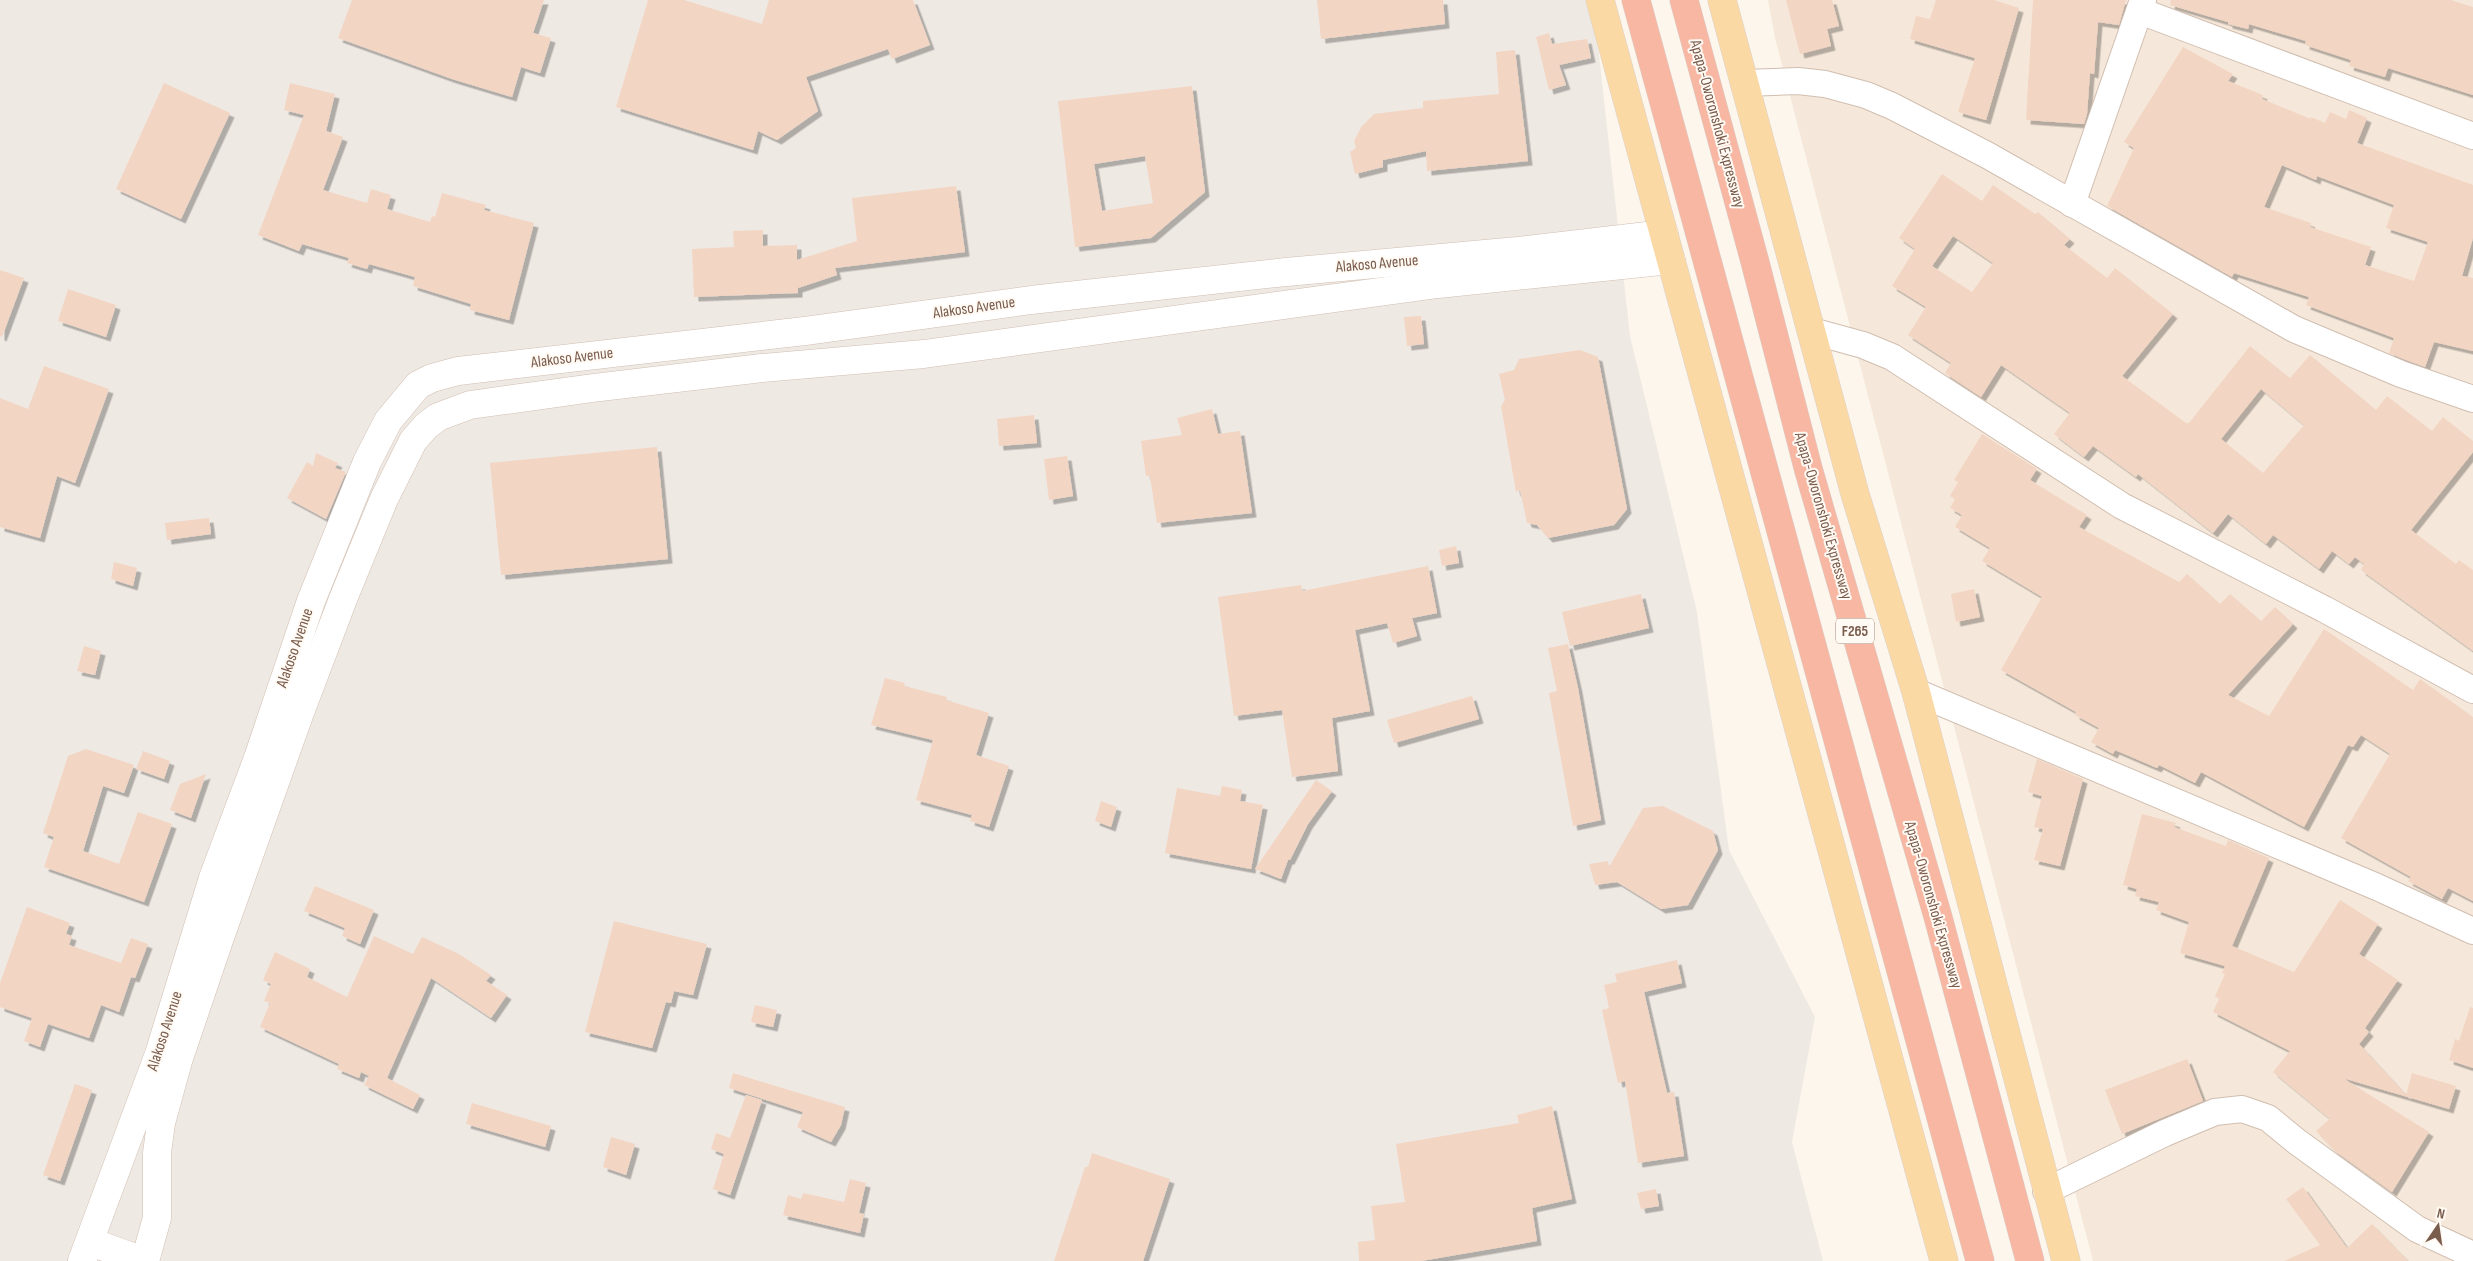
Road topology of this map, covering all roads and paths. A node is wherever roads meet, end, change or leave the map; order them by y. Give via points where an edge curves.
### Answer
1 (1600, 0) edge
2 (1636, 0) edge
3 (1684, 0) edge
4 (1722, 0) edge
5 (2141, 5) edge
6 (1744, 83) junction
7 (2473, 136) edge
8 (2072, 204) junction
9 (1668, 247) junction
10 (1812, 331) junction
11 (2473, 398) edge
12 (2473, 690) edge
13 (1916, 692) junction
14 (2473, 931) edge
15 (2046, 1191) junction
16 (87, 1251) edge
17 (2473, 1255) edge
18 (144, 1261) edge
19 (1944, 1261) edge
20 (1980, 1261) edge
21 (2030, 1261) edge
22 (2066, 1261) edge

1 - 9 main road
2 - 20 highway
3 - 21 highway, Apapa-Oworonshoki Expressway / F265 via 1808,468 1938,917
4 - 6 main road
5 - 7 street
5 - 8 street
6 - 8 street via 1798,81 1825,84 1866,95 1987,155
6 - 10 main road
8 - 11 street via 2294,329 2401,374
9 - 16 street, Alakoso Avenue via 1518,251 1031,300 805,331 458,371 418,385 388,420 371,454 311,601 213,878 159,1054
9 - 18 street, Alakoso Avenue via 1438,284 924,354 753,369 470,405 438,417 409,446 384,499 310,688 219,940 178,1061 161,1123 156,1152 157,1218
9 - 19 main road
10 - 12 street via 1892,357 2122,506 2324,609
10 - 13 main road via 1856,494
13 - 14 street via 2377,887
13 - 15 main road
15 - 17 street via 2215,1112 2242,1109 2268,1118 2417,1229
15 - 22 main road
16 - 18 street

